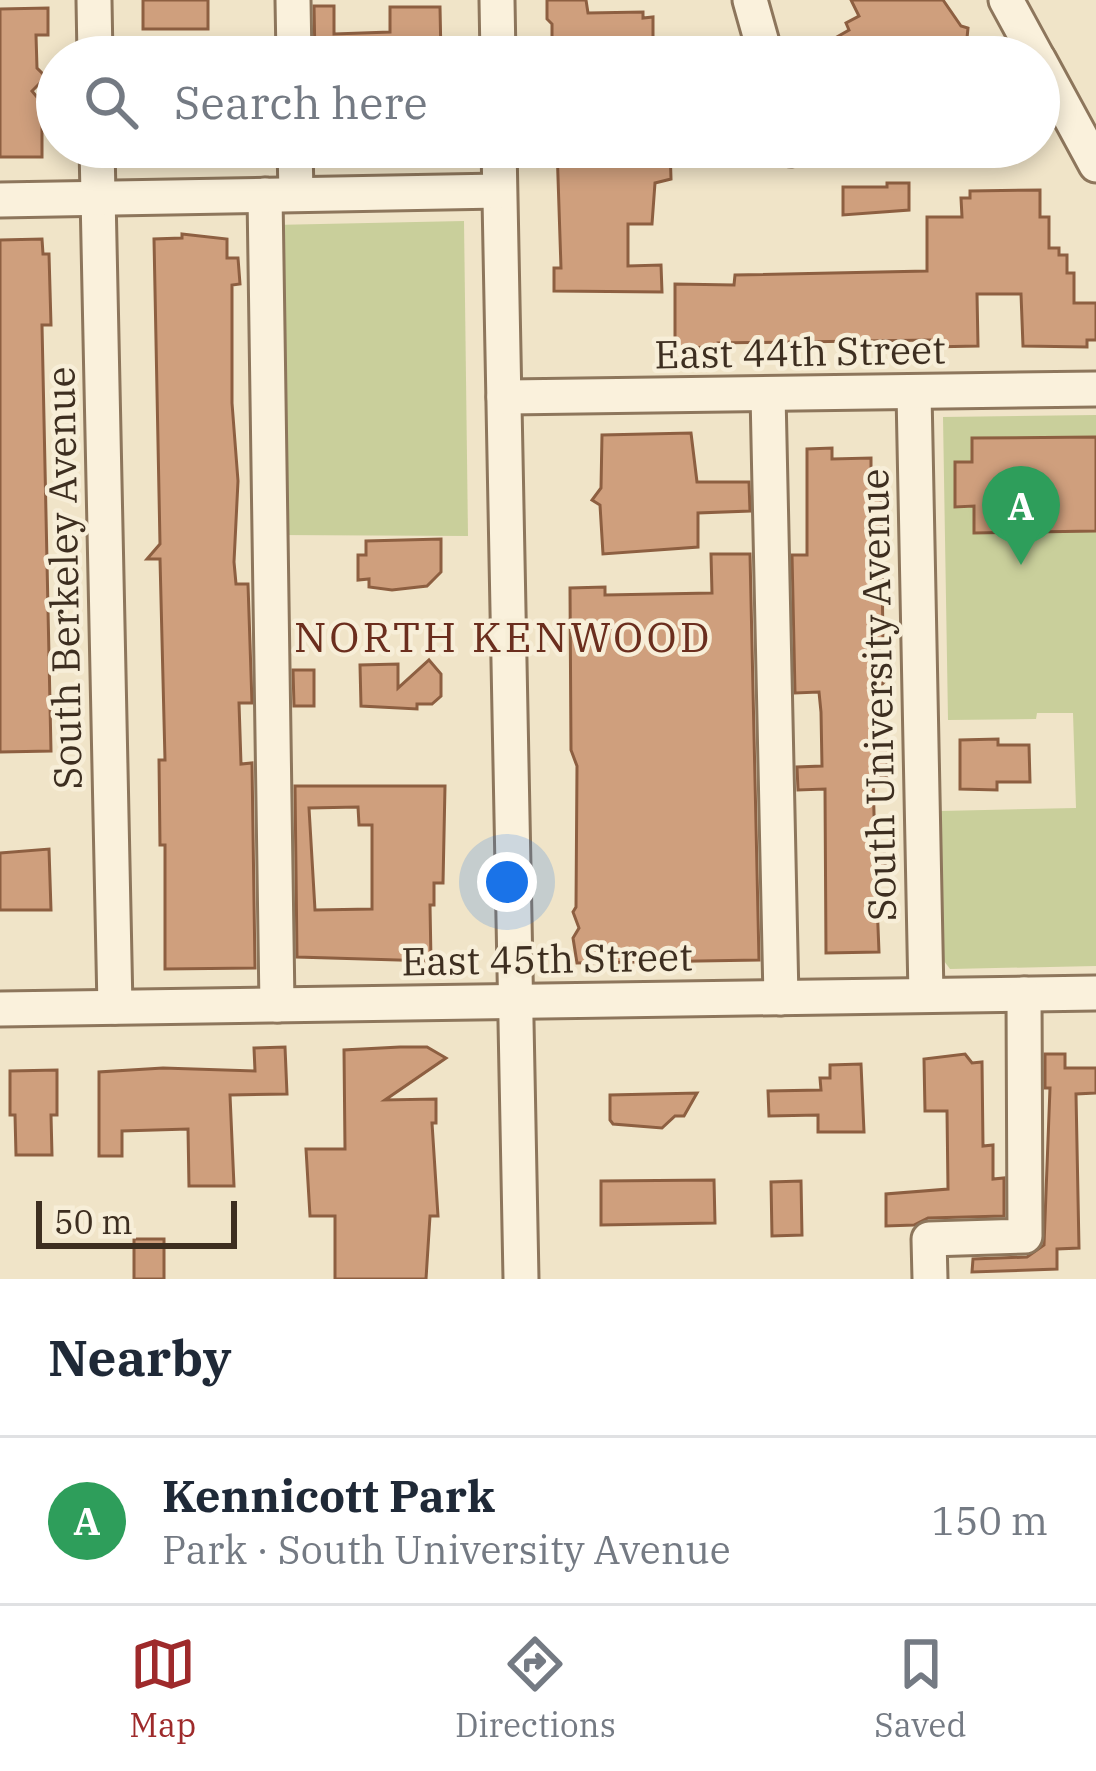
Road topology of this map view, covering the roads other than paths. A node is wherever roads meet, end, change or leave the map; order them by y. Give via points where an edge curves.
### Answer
1 (94, 0) edge
2 (293, 0) edge
3 (497, 0) edge
4 (750, 0) edge
5 (1006, 0) edge
6 (95, 36) edge
7 (294, 36) edge
8 (498, 36) edge
9 (760, 36) edge
10 (1026, 36) edge
11 (1060, 99) edge
12 (1096, 165) edge
13 (97, 168) edge
14 (289, 168) edge
15 (499, 168) edge
16 (500, 191) junction
17 (281, 195) junction
18 (97, 198) junction
19 (0, 200) edge
20 (1096, 389) edge
21 (914, 393) junction
22 (768, 394) junction
23 (504, 397) junction
24 (1096, 992) edge
25 (1024, 994) junction
26 (926, 995) junction
27 (781, 998) junction
28 (518, 1001) junction
29 (277, 1005) junction
30 (115, 1007) junction
31 (0, 1009) edge
32 (521, 1279) edge
33 (930, 1279) edge

1 - 6 street
2 - 7 street
3 - 8 street
4 - 9 street
5 - 10 street
11 - 12 street
13 - 18 street, South Berkeley Avenue
14 - 17 street
15 - 16 street
16 - 17 street
16 - 23 street
17 - 18 street
17 - 29 street
18 - 19 street
18 - 30 street, South Berkeley Avenue
20 - 21 street, East 44th Street
21 - 22 street, East 44th Street
21 - 26 street, South University Avenue
22 - 23 street, East 44th Street
22 - 27 street
23 - 28 street
24 - 25 street, East 45th Street
25 - 26 street, East 45th Street
25 - 33 street via 1025,1236 929,1239
26 - 27 street, East 45th Street
27 - 28 street, East 45th Street
28 - 29 street, East 45th Street
28 - 32 street
29 - 30 street, East 45th Street
30 - 31 street, East 45th Street

